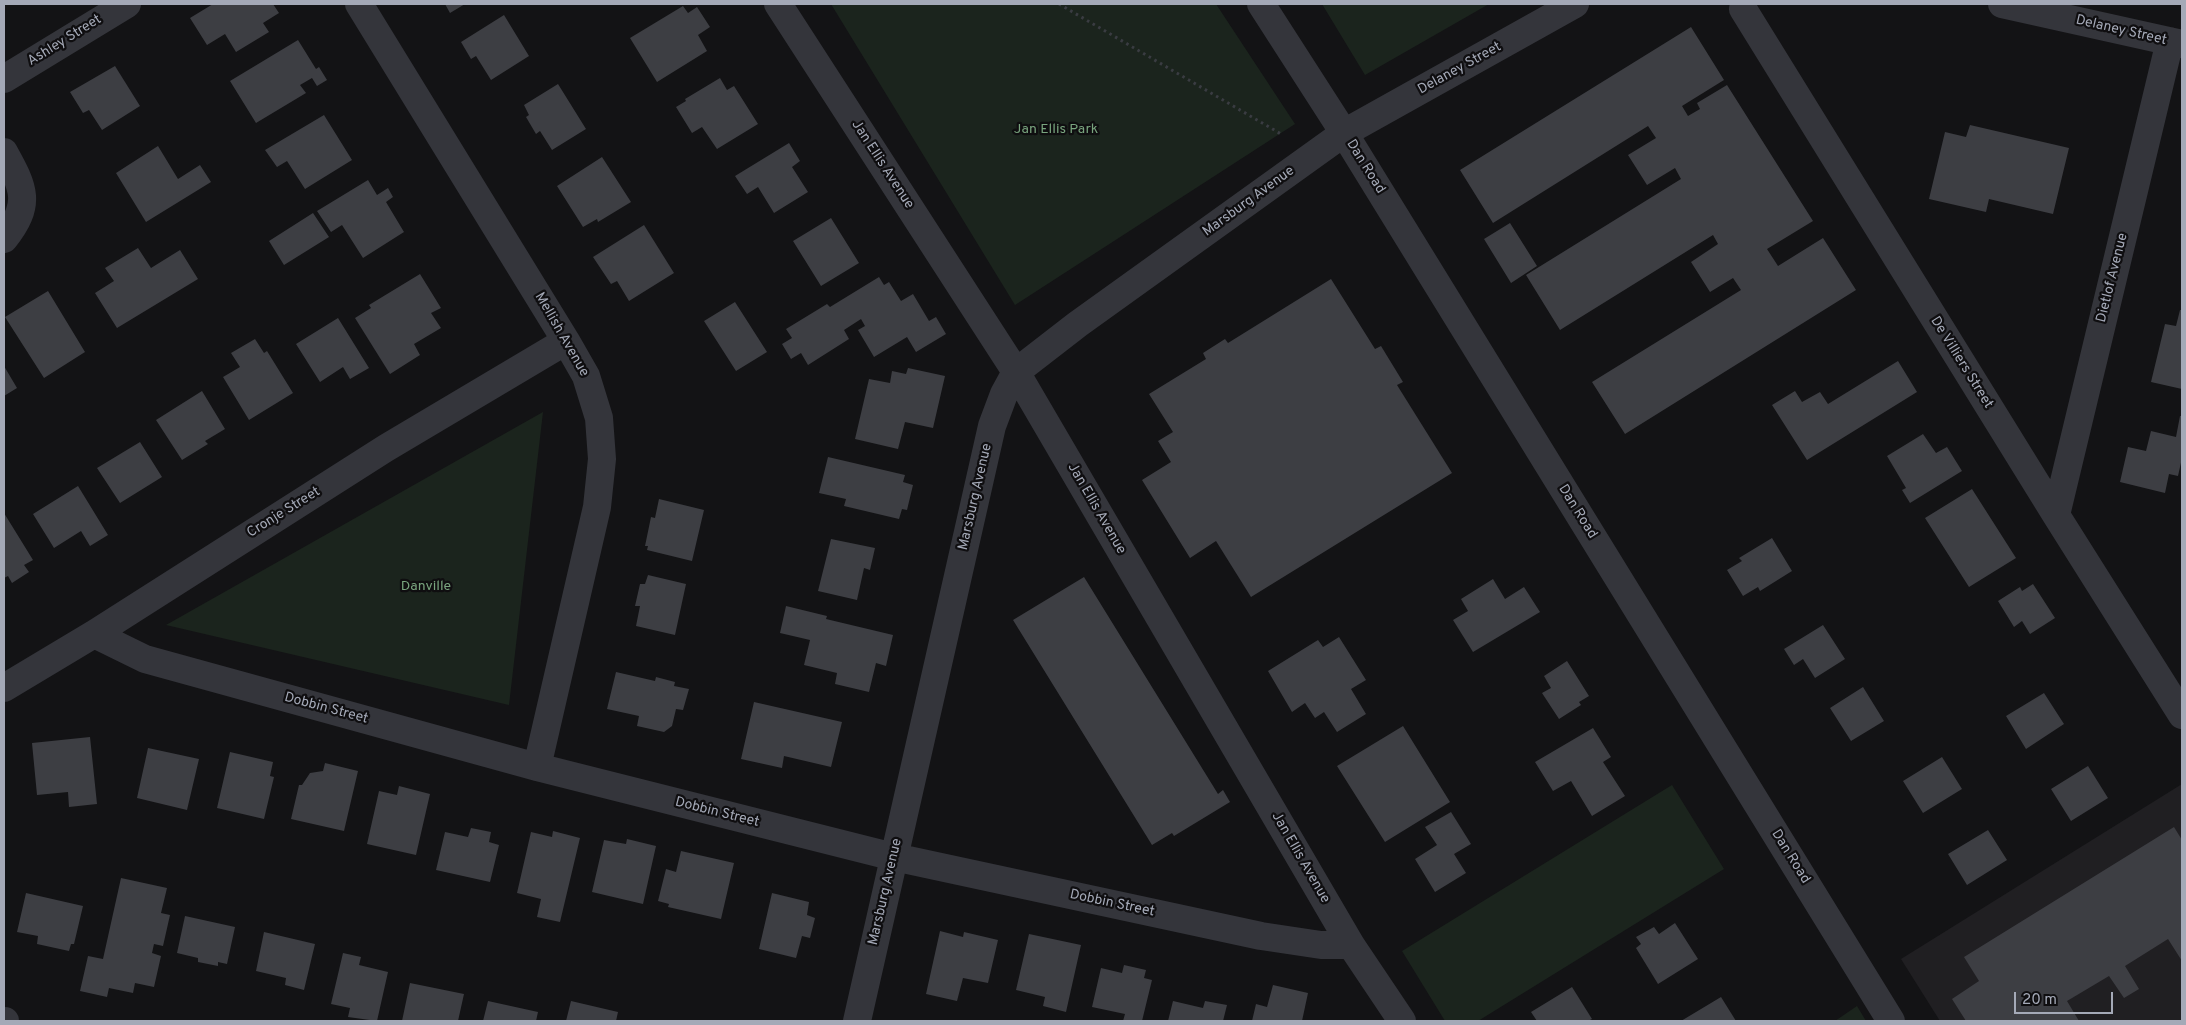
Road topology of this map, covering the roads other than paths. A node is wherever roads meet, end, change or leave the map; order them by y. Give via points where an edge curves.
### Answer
1 (127, 4) edge
2 (359, 4) edge
3 (778, 4) edge
4 (1262, 4) edge
5 (1575, 4) edge
6 (2002, 4) edge
7 (1743, 9) dead end
8 (2176, 43) edge
9 (4, 79) edge
10 (1344, 133) junction
11 (4, 152) edge
12 (4, 239) edge
13 (566, 341) junction
14 (1016, 372) junction
15 (2056, 515) junction
16 (94, 634) junction
17 (4, 688) edge
18 (2182, 715) edge
19 (537, 767) junction
20 (894, 857) junction
21 (1351, 945) junction
22 (857, 1021) edge
23 (1402, 1021) edge
24 (1891, 1021) edge

1 - 9 street, Ashley Street
2 - 13 street, Mellish Avenue
3 - 14 street, Jan Ellis Avenue
4 - 10 street, Dan Road
5 - 10 street, Delaney Street
6 - 8 street, Delaney Street
7 - 15 street, De Villiers Street
8 - 15 street, Dietlof Avenue
10 - 14 street, Marsburg Avenue
10 - 24 street, Dan Road
11 - 12 street via 20,182 22,202 16,223
13 - 16 street, Cronje Street via 386,448
13 - 19 street, Mellish Avenue via 586,376 599,418 602,459 597,507
14 - 20 street, Marsburg Avenue via 992,426
14 - 21 street, Jan Ellis Avenue
15 - 18 street, De Villiers Street
16 - 17 street, Cronje Street
16 - 19 street, Dobbin Street via 145,659
19 - 20 street, Dobbin Street
20 - 21 street, Dobbin Street via 1261,936 1320,945
20 - 22 street, Marsburg Avenue
21 - 23 street, Jan Ellis Avenue

